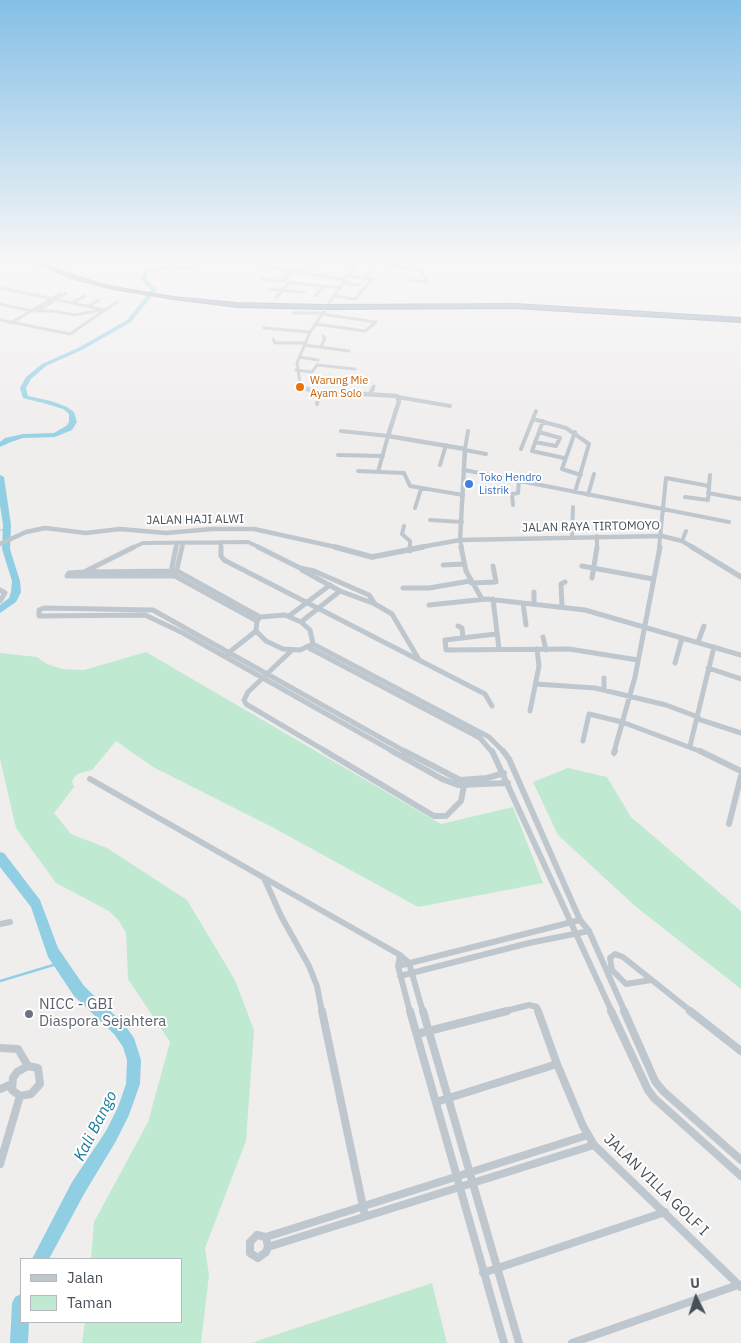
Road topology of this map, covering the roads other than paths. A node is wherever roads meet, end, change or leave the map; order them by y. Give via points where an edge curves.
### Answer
1 (33, 326) edge
2 (43, 326) edge
3 (82, 326) edge
4 (286, 326) edge
5 (314, 326) edge
6 (327, 326) edge
7 (372, 326) edge
8 (267, 327) dead end
9 (285, 330) junction
10 (73, 332) junction
11 (310, 332) junction
12 (323, 336) dead end
13 (274, 340) dead end
14 (305, 344) junction
15 (321, 347) junction
16 (349, 351) dead end
17 (300, 357) junction
18 (318, 360) dead end
19 (355, 369) dead end
20 (296, 370) junction
21 (374, 386) dead end
22 (320, 391) junction
23 (370, 394) junction
24 (398, 397) junction
25 (317, 404) dead end
26 (450, 406) dead end
27 (536, 411) dead end
28 (533, 419) junction
29 (543, 420) junction
30 (341, 431) dead end
31 (468, 431) dead end
32 (538, 432) junction
33 (574, 432) junction
34 (388, 436) junction
35 (524, 442) junction
36 (534, 443) junction
37 (446, 445) junction
38 (521, 449) dead end
39 (465, 450) junction
40 (486, 454) dead end
41 (338, 455) dead end
42 (383, 456) junction
43 (564, 458) junction
44 (440, 465) dead end
45 (464, 470) junction
46 (358, 471) dead end
47 (378, 472) junction
48 (594, 474) dead end
49 (581, 475) junction
50 (710, 475) dead end
51 (519, 480) junction
52 (550, 480) dead end
53 (549, 486) junction
54 (709, 486) junction
55 (421, 489) junction
56 (443, 492) junction
57 (575, 492) junction
58 (708, 493) junction
59 (463, 495) junction
60 (588, 495) junction
61 (685, 497) dead end
62 (438, 498) dead end
63 (741, 500) edge
64 (513, 505) dead end
65 (573, 507) dead end
66 (415, 508) dead end
67 (662, 509) junction
68 (710, 512) dead end
69 (709, 518) junction
70 (430, 520) dead end
71 (462, 522) junction
72 (729, 522) dead end
73 (404, 526) dead end
74 (686, 531) dead end
75 (662, 534) junction
76 (597, 536) junction
77 (572, 537) junction
78 (460, 540) junction
79 (682, 541) junction
80 (221, 542) junction
81 (177, 543) junction
82 (183, 543) junction
83 (0, 544) edge
84 (410, 551) junction
85 (464, 564) junction
86 (443, 565) dead end
87 (97, 566) junction
88 (493, 566) dead end
89 (582, 566) dead end
90 (300, 568) junction
91 (593, 568) junction
92 (84, 572) junction
93 (104, 572) junction
94 (130, 574) junction
95 (173, 574) junction
96 (741, 577) edge
97 (592, 578) dead end
98 (653, 579) junction
99 (470, 582) junction
100 (565, 582) dead end
101 (330, 585) junction
102 (403, 588) dead end
103 (2, 590) edge
104 (340, 591) junction
105 (534, 592) dead end
106 (482, 599) junction
107 (493, 599) junction
108 (0, 601) edge
109 (307, 603) junction
110 (523, 603) junction
111 (375, 604) junction
112 (534, 604) junction
113 (429, 605) dead end
114 (562, 607) junction
115 (148, 608) junction
116 (318, 608) junction
117 (145, 615) junction
118 (289, 616) junction
119 (259, 619) junction
120 (301, 622) junction
121 (458, 626) dead end
122 (526, 626) dead end
123 (643, 626) junction
124 (704, 626) dead end
125 (256, 631) junction
126 (496, 634) junction
127 (470, 637) junction
128 (543, 637) dead end
129 (463, 638) junction
130 (682, 638) junction
131 (698, 642) junction
132 (311, 646) junction
133 (714, 648) junction
134 (537, 649) junction
135 (473, 650) junction
136 (499, 650) junction
137 (546, 650) junction
138 (291, 651) junction
139 (226, 654) junction
140 (741, 655) edge
141 (418, 659) junction
142 (638, 660) junction
143 (675, 663) dead end
144 (708, 668) junction
145 (268, 673) junction
146 (262, 678) junction
147 (604, 678) dead end
148 (741, 679) edge
149 (536, 684) junction
150 (604, 690) junction
151 (630, 696) junction
152 (492, 706) dead end
153 (530, 711) dead end
154 (698, 718) junction
155 (622, 722) junction
156 (356, 723) junction
157 (352, 728) junction
158 (741, 733) edge
159 (481, 736) junction
160 (582, 741) dead end
161 (690, 746) junction
162 (614, 753) dead end
163 (741, 771) edge
164 (504, 773) junction
165 (443, 776) junction
166 (741, 776) edge
167 (90, 779) dead end
168 (508, 783) junction
169 (464, 786) junction
170 (738, 806) edge
171 (730, 824) dead end
172 (550, 850) junction
173 (539, 853) junction
174 (265, 879) junction
175 (580, 920) junction
176 (10, 922) dead end
177 (570, 923) junction
178 (0, 924) edge
179 (589, 930) junction
180 (576, 934) junction
181 (400, 955) junction
182 (409, 963) junction
183 (398, 966) junction
184 (412, 973) junction
185 (400, 976) junction
186 (651, 980) junction
187 (427, 1031) junction
188 (417, 1034) junction
189 (0, 1048) edge
190 (741, 1051) edge
191 (557, 1064) junction
192 (28, 1066) junction
193 (12, 1084) junction
194 (0, 1089) edge
195 (663, 1091) junction
196 (20, 1096) junction
197 (654, 1098) junction
198 (447, 1099) junction
199 (436, 1102) junction
200 (588, 1135) junction
201 (594, 1145) junction
202 (741, 1160) edge
203 (0, 1164) edge
204 (470, 1173) junction
205 (458, 1176) junction
206 (741, 1176) edge
207 (473, 1183) junction
208 (461, 1187) junction
209 (363, 1204) junction
210 (666, 1212) junction
211 (365, 1216) junction
212 (266, 1237) junction
213 (268, 1247) junction
214 (496, 1268) junction
215 (483, 1272) junction
216 (739, 1286) edge
217 (504, 1343) edge
218 (519, 1343) edge
219 (572, 1343) edge

1 - 10 street via 69,334
2 - 10 street
3 - 10 street
4 - 9 street
5 - 11 street
6 - 7 street via 366,331
8 - 9 street
9 - 11 street
11 - 14 street
12 - 15 street
13 - 14 street via 275,343
14 - 15 street
14 - 17 street
15 - 16 street
17 - 18 street
17 - 20 street
19 - 20 street via 316,365 312,372
20 - 22 street via 303,387
21 - 23 street
22 - 23 street
22 - 25 street
23 - 24 street
24 - 26 street
24 - 34 street
27 - 28 street
28 - 29 street
28 - 35 street
29 - 32 street
29 - 33 street
30 - 34 street
31 - 39 street
32 - 36 street
32 - 36 street via 560,438 556,446
33 - 43 street
33 - 49 street via 589,445
34 - 37 street
34 - 42 street
35 - 36 street
35 - 38 street
36 - 43 street via 533,451
37 - 39 street
37 - 44 street
39 - 40 street
39 - 45 street
41 - 42 street
42 - 47 street
43 - 49 street via 562,469
45 - 51 street
45 - 59 street
46 - 47 street
47 - 55 street via 406,474 408,485
48 - 60 street
49 - 57 street
50 - 54 street
51 - 53 street
51 - 64 street via 518,493 512,494
52 - 53 street
53 - 57 street
54 - 58 street
54 - 67 street via 666,478
55 - 56 street
55 - 66 street
56 - 59 street
56 - 62 street
57 - 60 street
58 - 61 street via 707,500
58 - 63 street
59 - 71 street
60 - 67 street
65 - 77 street
67 - 69 street
67 - 75 street
68 - 69 street
69 - 72 street
70 - 71 street
71 - 78 street
73 - 84 street via 402,534 410,542
74 - 79 street
75 - 76 street, JALAN RAYA TIRTOMOYO
75 - 79 street, JALAN RAYA TIRTOMOYO
75 - 98 street
76 - 77 street, JALAN RAYA TIRTOMOYO
76 - 91 street via 597,557
77 - 78 street, JALAN RAYA TIRTOMOYO
78 - 84 street, JALAN HAJI ALWI
78 - 85 street
79 - 96 street, JALAN RAYA TIRTOMOYO
80 - 82 street
80 - 90 street via 248,542
80 - 109 street via 224,560
81 - 82 street
81 - 87 street via 142,544
81 - 95 street
82 - 95 street
83 - 84 street, JALAN HAJI ALWI via 17,535 45,528 86,533 120,529 166,532 254,529 301,538 364,557
85 - 86 street
85 - 99 street
87 - 92 street
87 - 93 street
88 - 99 street via 496,582
89 - 91 street
90 - 101 street
90 - 111 street via 369,595
91 - 97 street
91 - 98 street
92 - 93 street
92 - 94 street via 67,575
93 - 94 street
94 - 95 street
95 - 119 street
98 - 123 street
99 - 102 street
99 - 106 street
100 - 114 street via 561,583
101 - 104 street
101 - 109 street
103 - 108 street via 5,593
104 - 111 street
104 - 116 street
105 - 112 street
106 - 107 street
106 - 113 street
107 - 110 street
107 - 126 street
109 - 116 street
109 - 118 street
110 - 112 street
110 - 122 street
111 - 141 street via 395,618
112 - 114 street
114 - 123 street
115 - 117 street
115 - 117 street via 44,608 38,615
115 - 139 street
116 - 120 street
116 - 141 street
117 - 139 street
118 - 119 street
118 - 120 street
119 - 125 street
120 - 132 street via 310,630
121 - 129 street via 462,628
123 - 130 street
123 - 142 street
124 - 131 street
125 - 138 street via 273,645
125 - 139 street
126 - 127 street
126 - 136 street
127 - 129 street
127 - 135 street
128 - 137 street
129 - 135 street via 445,640 446,650
130 - 131 street
130 - 143 street
131 - 133 street
132 - 138 street
132 - 159 street
133 - 140 street
133 - 144 street
134 - 136 street
134 - 137 street
134 - 149 street
135 - 136 street
137 - 142 street via 582,650
138 - 145 street
139 - 145 street
139 - 146 street
141 - 152 street via 485,694
142 - 151 street
144 - 148 street
144 - 154 street
145 - 146 street
145 - 156 street
146 - 157 street
146 - 169 street via 245,696 246,704 434,816 446,816 461,801
147 - 150 street
149 - 150 street
149 - 153 street
150 - 151 street
151 - 154 street
151 - 155 street
154 - 158 street
154 - 161 street
155 - 160 street via 587,715
155 - 161 street
155 - 162 street
156 - 157 street
156 - 165 street
157 - 165 street
159 - 164 street
159 - 172 street via 499,746 508,759
161 - 163 street
164 - 165 street via 460,780
164 - 168 street
165 - 169 street
166 - 170 street
167 - 174 street
168 - 169 street
168 - 173 street
170 - 171 street
172 - 173 street
172 - 175 street
173 - 177 street
174 - 181 street
174 - 209 street via 317,986
175 - 177 street
175 - 179 street
176 - 178 street
177 - 180 street
177 - 182 street
179 - 180 street
179 - 195 street via 650,1070
180 - 184 street
180 - 197 street
181 - 182 street
181 - 183 street
182 - 183 street
182 - 184 street
183 - 185 street
184 - 185 street
184 - 187 street
185 - 188 street
186 - 186 street via 619,954 610,958 616,976 626,984
186 - 190 street
187 - 188 street
187 - 191 street, JALAN VILLA GOLF I via 529,1005 538,1007
187 - 198 street
188 - 199 street
189 - 192 street via 18,1049
191 - 198 street
191 - 200 street, JALAN VILLA GOLF I
192 - 193 street via 17,1072
192 - 196 street via 41,1072 40,1084 31,1094
193 - 194 street
193 - 196 street via 12,1090
195 - 197 street
195 - 202 street
196 - 203 street
197 - 206 street
198 - 199 street
198 - 204 street
199 - 205 street
200 - 201 street, JALAN VILLA GOLF I
200 - 204 street
201 - 207 street
201 - 210 street, JALAN VILLA GOLF I
204 - 205 street
204 - 207 street
205 - 208 street
205 - 209 street
207 - 208 street
207 - 214 street
208 - 211 street
208 - 215 street
209 - 211 street
209 - 212 street
210 - 214 street
210 - 216 street, JALAN VILLA GOLF I
211 - 213 street
212 - 213 street
212 - 213 street via 253,1237 250,1253 258,1258
214 - 215 street
214 - 218 street
215 - 217 street
216 - 219 street

